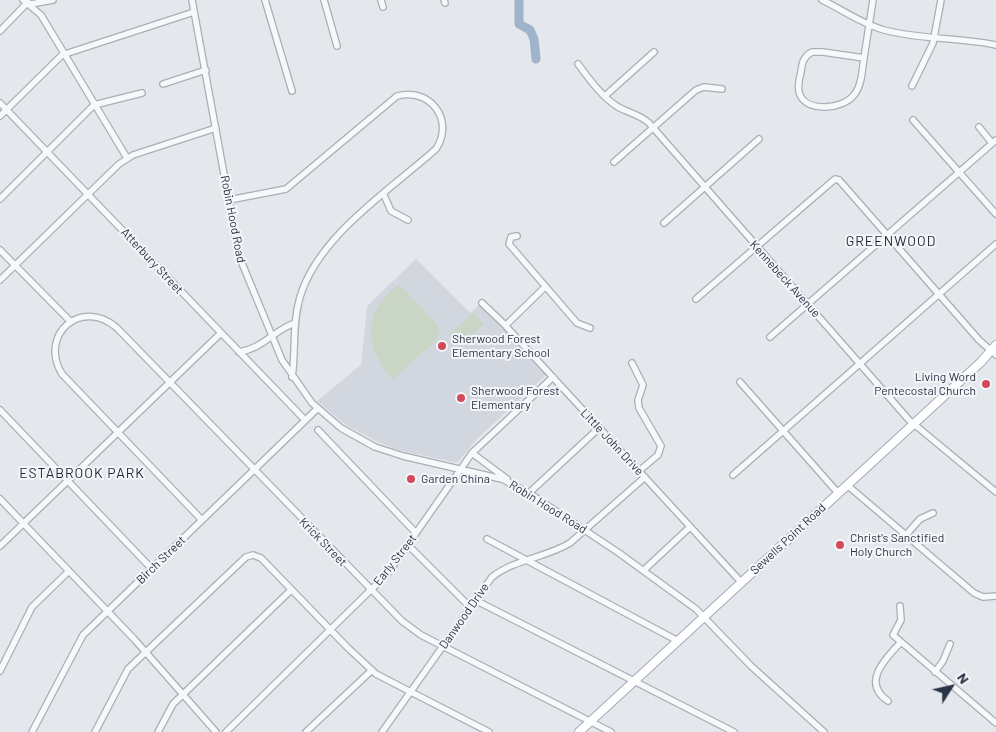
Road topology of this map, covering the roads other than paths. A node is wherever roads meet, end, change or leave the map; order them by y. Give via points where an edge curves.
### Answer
1 (53, 0) edge
2 (192, 0) edge
3 (265, 0) edge
4 (324, 0) edge
5 (381, 0) edge
6 (822, 0) edge
7 (873, 0) edge
8 (941, 0) edge
9 (26, 1) edge
10 (383, 7) dead end
11 (194, 12) junction
12 (869, 25) junction
13 (0, 31) edge
14 (935, 39) junction
15 (996, 45) edge
16 (337, 46) dead end
17 (654, 52) dead end
18 (64, 54) junction
19 (864, 58) junction
20 (578, 64) dead end
21 (206, 70) junction
22 (163, 84) dead end
23 (912, 86) dead end
24 (722, 89) dead end
25 (292, 91) dead end
26 (142, 93) dead end
27 (605, 96) junction
28 (0, 103) edge
29 (95, 105) junction
30 (6, 109) junction
31 (0, 116) edge
32 (913, 120) dead end
33 (979, 127) dead end
34 (216, 128) junction
35 (653, 128) junction
36 (759, 139) dead end
37 (994, 141) edge
38 (47, 151) junction
39 (127, 158) junction
40 (614, 162) dead end
41 (959, 172) junction
42 (704, 188) junction
43 (89, 193) junction
44 (384, 195) junction
45 (0, 199) edge
46 (228, 200) junction
47 (996, 214) edge
48 (408, 220) dead end
49 (664, 223) dead end
50 (887, 235) junction
51 (517, 236) dead end
52 (996, 244) edge
53 (756, 246) junction
54 (0, 250) edge
55 (15, 265) junction
56 (0, 280) edge
57 (545, 287) junction
58 (939, 294) junction
59 (696, 299) dead end
60 (482, 304) dead end
61 (808, 305) junction
62 (70, 321) junction
63 (295, 323) junction
64 (506, 325) junction
65 (590, 328) dead end
66 (221, 333) junction
67 (271, 336) junction
68 (770, 337) dead end
69 (994, 351) edge
70 (239, 352) junction
71 (632, 363) dead end
72 (860, 364) junction
73 (553, 377) junction
74 (292, 378) junction
75 (740, 382) dead end
76 (170, 383) junction
77 (318, 409) junction
78 (0, 410) edge
79 (305, 420) junction
80 (914, 424) junction
81 (599, 428) junction
82 (318, 430) dead end
83 (118, 432) junction
84 (784, 432) junction
85 (472, 453) junction
86 (459, 469) junction
87 (254, 470) junction
88 (639, 471) junction
89 (733, 475) dead end
90 (645, 477) junction
91 (68, 481) junction
92 (511, 482) junction
93 (847, 485) junction
94 (529, 492) junction
95 (996, 492) edge
96 (838, 493) junction
97 (0, 499) edge
98 (933, 513) dead end
99 (202, 520) junction
100 (23, 524) junction
101 (690, 527) junction
102 (586, 530) junction
103 (416, 533) junction
104 (906, 535) junction
105 (487, 538) dead end
106 (408, 545) junction
107 (0, 546) edge
108 (524, 560) junction
109 (152, 569) junction
110 (644, 570) junction
111 (69, 571) junction
112 (741, 582) junction
113 (291, 590) junction
114 (371, 591) junction
115 (996, 596) edge
116 (475, 600) junction
117 (466, 604) dead end
118 (900, 606) dead end
119 (108, 611) junction
120 (704, 616) junction
121 (331, 630) junction
122 (678, 641) junction
123 (900, 642) junction
124 (950, 644) dead end
125 (443, 646) junction
126 (146, 652) junction
127 (372, 670) junction
128 (0, 671) edge
129 (935, 672) junction
130 (634, 682) junction
131 (410, 693) junction
132 (182, 695) junction
133 (888, 700) dead end
134 (590, 722) junction
135 (996, 723) edge
136 (32, 732) edge
137 (95, 732) edge
138 (158, 732) edge
139 (216, 732) edge
140 (226, 732) edge
141 (306, 732) edge
142 (382, 732) edge
143 (489, 732) edge
144 (579, 732) edge
145 (611, 732) edge
146 (734, 732) edge
147 (824, 732) edge

1 - 9 street via 37,4
2 - 11 street, Robin Hood Road
3 - 25 street
4 - 16 street
5 - 10 street
6 - 12 street
7 - 12 street
8 - 14 street
9 - 13 street
9 - 18 street via 41,15
11 - 18 street
11 - 21 street, Robin Hood Road
12 - 14 street
12 - 19 street
14 - 15 street
14 - 23 street
17 - 27 street
18 - 29 street
18 - 30 street
19 - 19 street via 823,52 808,54 802,64 798,88 801,96 808,103 821,106 844,104 860,85
20 - 27 street, Kennebeck Avenue
21 - 22 street
21 - 34 street, Robin Hood Road
24 - 35 street via 704,87 696,90
26 - 29 street
27 - 35 street, Kennebeck Avenue via 620,108 639,115
28 - 30 street, Atterbury Street
29 - 38 street
29 - 39 street
30 - 31 street
30 - 38 street, Atterbury Street
32 - 41 street
33 - 37 street
34 - 39 street
34 - 46 street, Robin Hood Road
35 - 40 street
35 - 42 street, Kennebeck Avenue
36 - 42 street
37 - 41 street
38 - 43 street, Atterbury Street
38 - 45 street
39 - 43 street
41 - 47 street
41 - 50 street
42 - 49 street
42 - 53 street, Kennebeck Avenue
43 - 55 street
43 - 66 street, Atterbury Street
44 - 46 street via 436,149 442,138 440,113 432,102 419,95 403,94 393,98 286,189
44 - 48 street via 391,211
44 - 63 street via 323,252 300,296
46 - 67 street, Robin Hood Road via 239,256
50 - 53 street via 840,181 832,179
50 - 58 street
50 - 61 street
51 - 57 street via 511,237 509,244
52 - 58 street
53 - 59 street
53 - 61 street, Kennebeck Avenue
54 - 55 street
55 - 56 street
55 - 62 street
57 - 64 street
57 - 65 street via 578,323
58 - 69 street
58 - 72 street
60 - 64 street, Little John Drive
61 - 68 street
61 - 72 street, Kennebeck Avenue
62 - 76 street, Krick Street via 94,317 110,322
62 - 83 street via 56,341 58,368
63 - 67 street via 282,327
63 - 74 street
64 - 73 street, Little John Drive
66 - 70 street, Atterbury Street
66 - 76 street
67 - 70 street via 258,347
67 - 74 street, Robin Hood Road
69 - 80 main road, Sewells Point Road
70 - 79 street, Atterbury Street
71 - 88 street via 643,385 639,408 661,446 658,455
72 - 80 street, Kennebeck Avenue
72 - 84 street
73 - 81 street, Little John Drive
73 - 85 street, Early Street
74 - 77 street, Robin Hood Road
75 - 84 street
76 - 83 street
76 - 87 street, Krick Street
77 - 79 street, Birch Street
77 - 86 street, Robin Hood Road via 341,428 375,447
78 - 91 street
79 - 87 street, Birch Street
80 - 93 main road, Sewells Point Road
80 - 95 street, Kennebeck Avenue
81 - 88 street, Little John Drive
81 - 94 street
82 - 103 street
83 - 91 street
83 - 99 street
84 - 89 street
84 - 96 street
85 - 86 street, Early Street
85 - 92 street
86 - 92 street, Robin Hood Road
86 - 103 street, Early Street
87 - 99 street, Birch Street
87 - 114 street, Krick Street
88 - 90 street, Little John Drive
90 - 101 street, Little John Drive
90 - 102 street, Danwood Drive
91 - 100 street
91 - 109 street
92 - 94 street, Robin Hood Road
93 - 96 main road, Sewells Point Road
93 - 104 street
94 - 102 street, Robin Hood Road
96 - 112 main road, Sewells Point Road
97 - 100 street
98 - 104 street via 920,519
99 - 109 street, Birch Street
100 - 107 street
100 - 111 street
101 - 110 street
101 - 112 street, Little John Drive
102 - 108 street, Danwood Drive via 563,548
102 - 110 street, Robin Hood Road
103 - 106 street, Early Street
104 - 115 street via 974,593 983,597
105 - 108 street
106 - 114 street, Early Street
106 - 117 street
108 - 116 street, Danwood Drive via 492,577
108 - 122 street
109 - 119 street, Birch Street
110 - 120 street, Robin Hood Road
111 - 119 street
111 - 128 street via 32,607
112 - 120 main road, Sewells Point Road
113 - 121 street
113 - 126 street via 258,556 246,556
113 - 132 street
114 - 121 street, Early Street
114 - 125 street, Krick Street via 402,622
116 - 125 street, Danwood Drive
116 - 130 street
118 - 123 street via 901,620 893,632
119 - 126 street
119 - 136 street, Birch Street via 79,640
120 - 122 main road, Sewells Point Road
120 - 147 street, Robin Hood Road via 751,666
121 - 127 street
121 - 140 street, Early Street
122 - 130 main road, Sewells Point Road
123 - 129 street
123 - 133 street via 874,680 876,688
124 - 129 street
125 - 131 street, Danwood Drive
125 - 134 street, Krick Street
126 - 132 street
126 - 137 street via 124,674
127 - 131 street
127 - 141 street
129 - 135 street
130 - 134 main road, Sewells Point Road
130 - 146 street
131 - 142 street, Danwood Drive
131 - 143 street
132 - 138 street via 169,709
132 - 139 street
134 - 144 main road, Sewells Point Road
134 - 145 street, Krick Street

